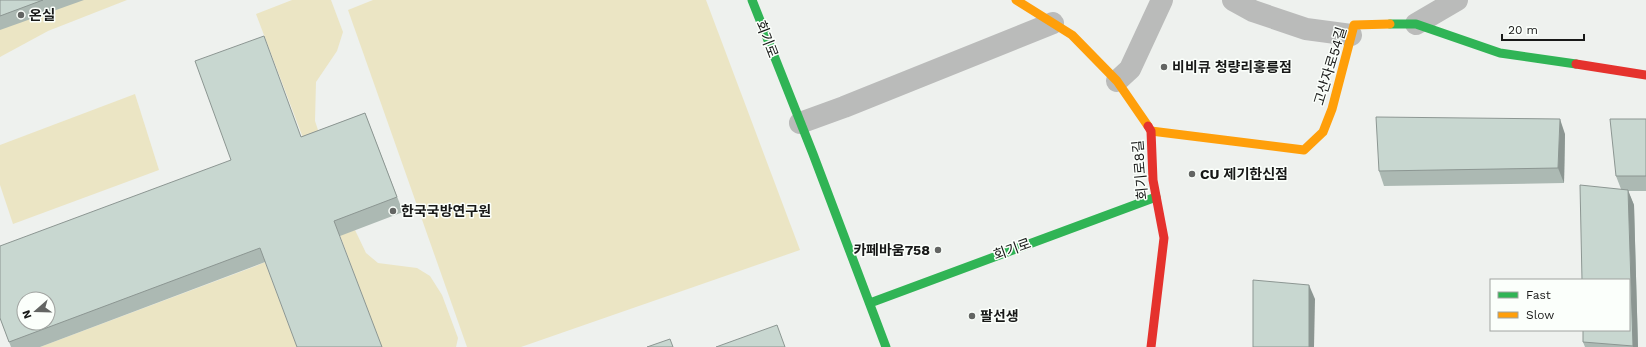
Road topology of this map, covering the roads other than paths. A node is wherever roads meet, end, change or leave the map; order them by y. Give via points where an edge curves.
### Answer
1 (752, 0) edge
2 (1016, 0) edge
3 (1162, 0) edge
4 (1233, 0) edge
5 (1457, 0) edge
6 (1053, 23) junction
7 (1416, 24) junction
8 (1351, 35) junction
9 (1646, 74) edge
10 (1117, 82) junction
11 (800, 123) junction
12 (1151, 131) junction
13 (1156, 198) junction
14 (870, 302) junction
15 (886, 347) edge
16 (1150, 347) edge

1 - 11 street, 회기로
2 - 6 street, 회기로8길
3 - 10 street via 1130,69
4 - 8 street via 1253,11 1306,29
5 - 7 street
6 - 10 street, 회기로8길 via 1072,35
6 - 11 street
7 - 8 street, 고산자로54길 via 1354,25
7 - 9 street, 고산자로54길 via 1500,53
8 - 12 street, 고산자로54길 via 1332,109 1323,132 1304,150
10 - 12 street, 회기로8길
11 - 14 street, 회기로
12 - 13 street, 회기로8길
13 - 14 street, 회기로
13 - 16 street, 회기로8길 via 1164,238
14 - 15 street, 회기로

